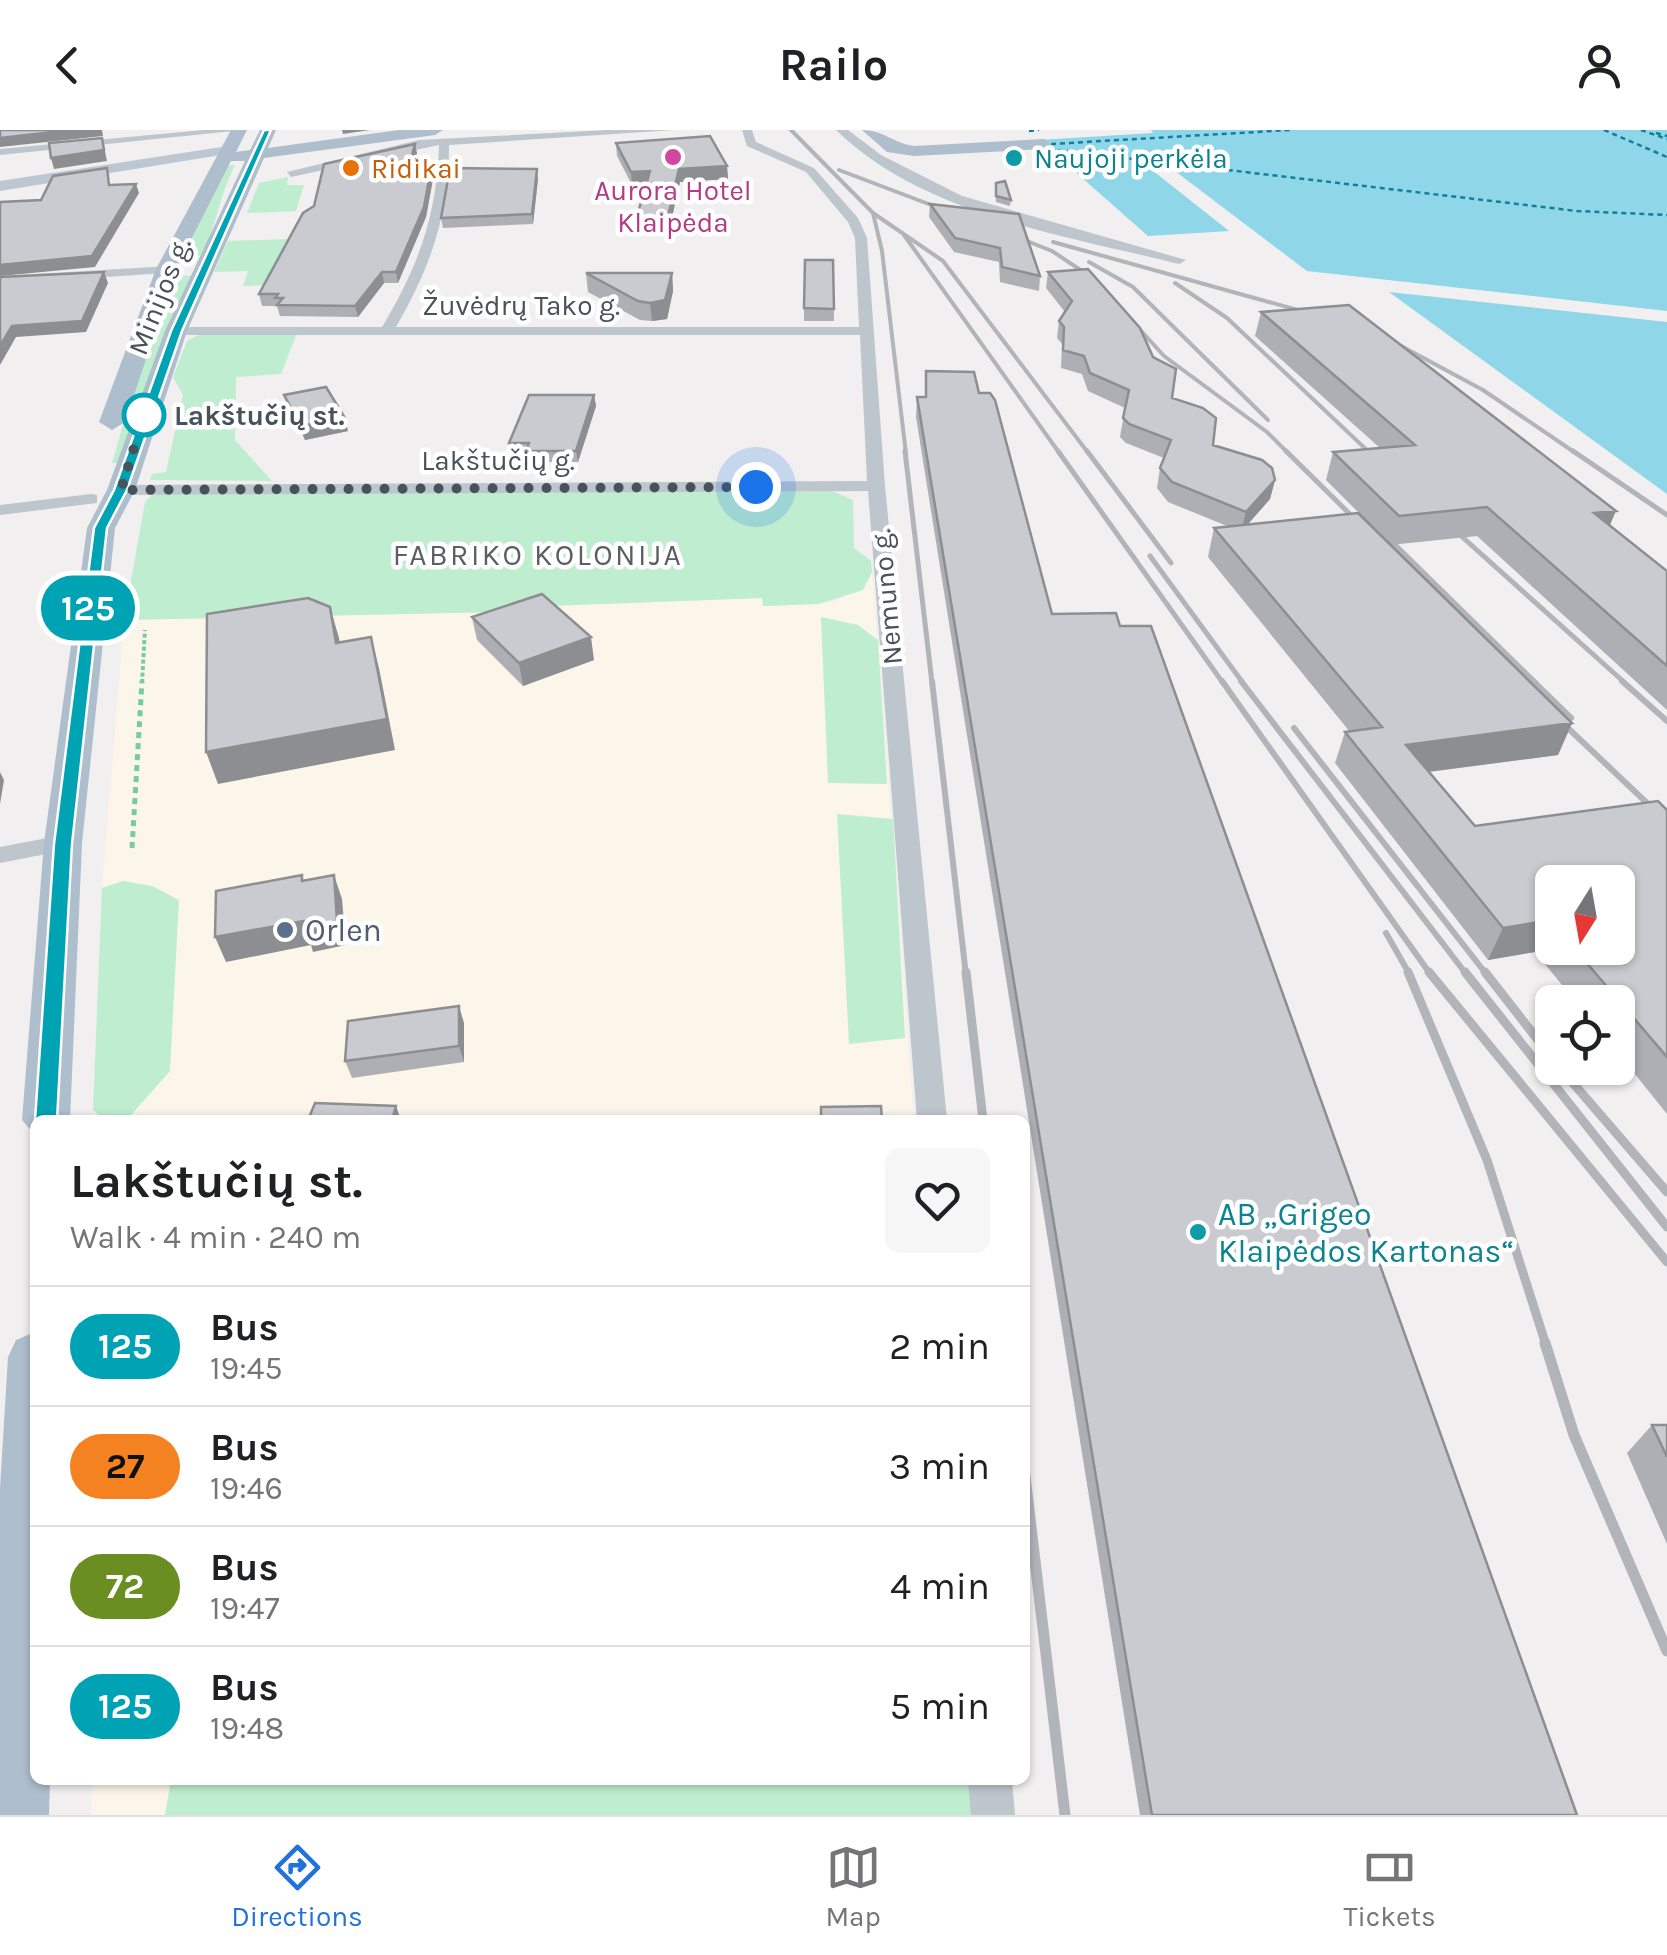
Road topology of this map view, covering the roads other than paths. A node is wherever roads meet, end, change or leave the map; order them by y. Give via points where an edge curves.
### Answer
1 (42, 130) edge
2 (383, 130) edge
3 (669, 130) edge
4 (747, 130) edge
5 (840, 130) edge
6 (870, 130) edge
7 (935, 130) edge
8 (1029, 131) edge
9 (172, 132) edge
10 (961, 132) edge
11 (479, 134) edge
12 (440, 136) edge
13 (262, 143) edge
14 (1044, 144) dead end
15 (229, 146) edge
16 (977, 148) junction
17 (24, 150) junction
18 (0, 152) edge
19 (8, 168) dead end
20 (291, 174) dead end
21 (0, 189) edge
22 (1179, 260) dead end
23 (205, 267) junction
24 (166, 269) junction
25 (0, 280) edge
26 (387, 330) junction
27 (176, 331) junction
28 (866, 332) junction
29 (107, 439) dead end
30 (97, 470) dead end
31 (876, 486) junction
32 (121, 490) junction
33 (0, 510) edge
34 (96, 514) junction
35 (63, 844) junction
36 (0, 855) edge
37 (46, 1115) edge
38 (932, 1115) edge
39 (30, 1472) edge
40 (990, 1785) edge
41 (15, 1815) edge
42 (993, 1815) edge

1 - 17 street
2 - 13 main road
3 - 11 street
4 - 28 street, Nemuno g. via 752,144 810,170 854,220 861,238
5 - 22 street via 874,157 947,194
6 - 16 main road via 902,150
7 - 10 main road
8 - 10 main road
9 - 15 street
9 - 17 street
10 - 16 main road
11 - 12 street
12 - 13 main road
12 - 20 street
12 - 26 street via 442,215 423,270
13 - 15 main road
13 - 23 main road, Minijos g.
14 - 16 main road
15 - 21 main road
15 - 24 main road, Minijos g.
17 - 18 street
17 - 19 street
23 - 24 main road
23 - 27 main road, Minijos g.
24 - 25 street
24 - 29 main road, Minijos g.
26 - 27 street, Žuvėdrų Tako g.
26 - 28 street, Žuvėdrų Tako g.
27 - 32 main road, Minijos g.
28 - 31 street, Nemuno g.
30 - 34 main road, Minijos g.
31 - 32 street, Lakštučių g.
31 - 38 street, Nemuno g.
32 - 34 main road, Minijos g.
33 - 34 street
34 - 35 main road, Minijos g.
35 - 36 street
35 - 37 main road, Minijos g.
39 - 41 main road
40 - 42 street

